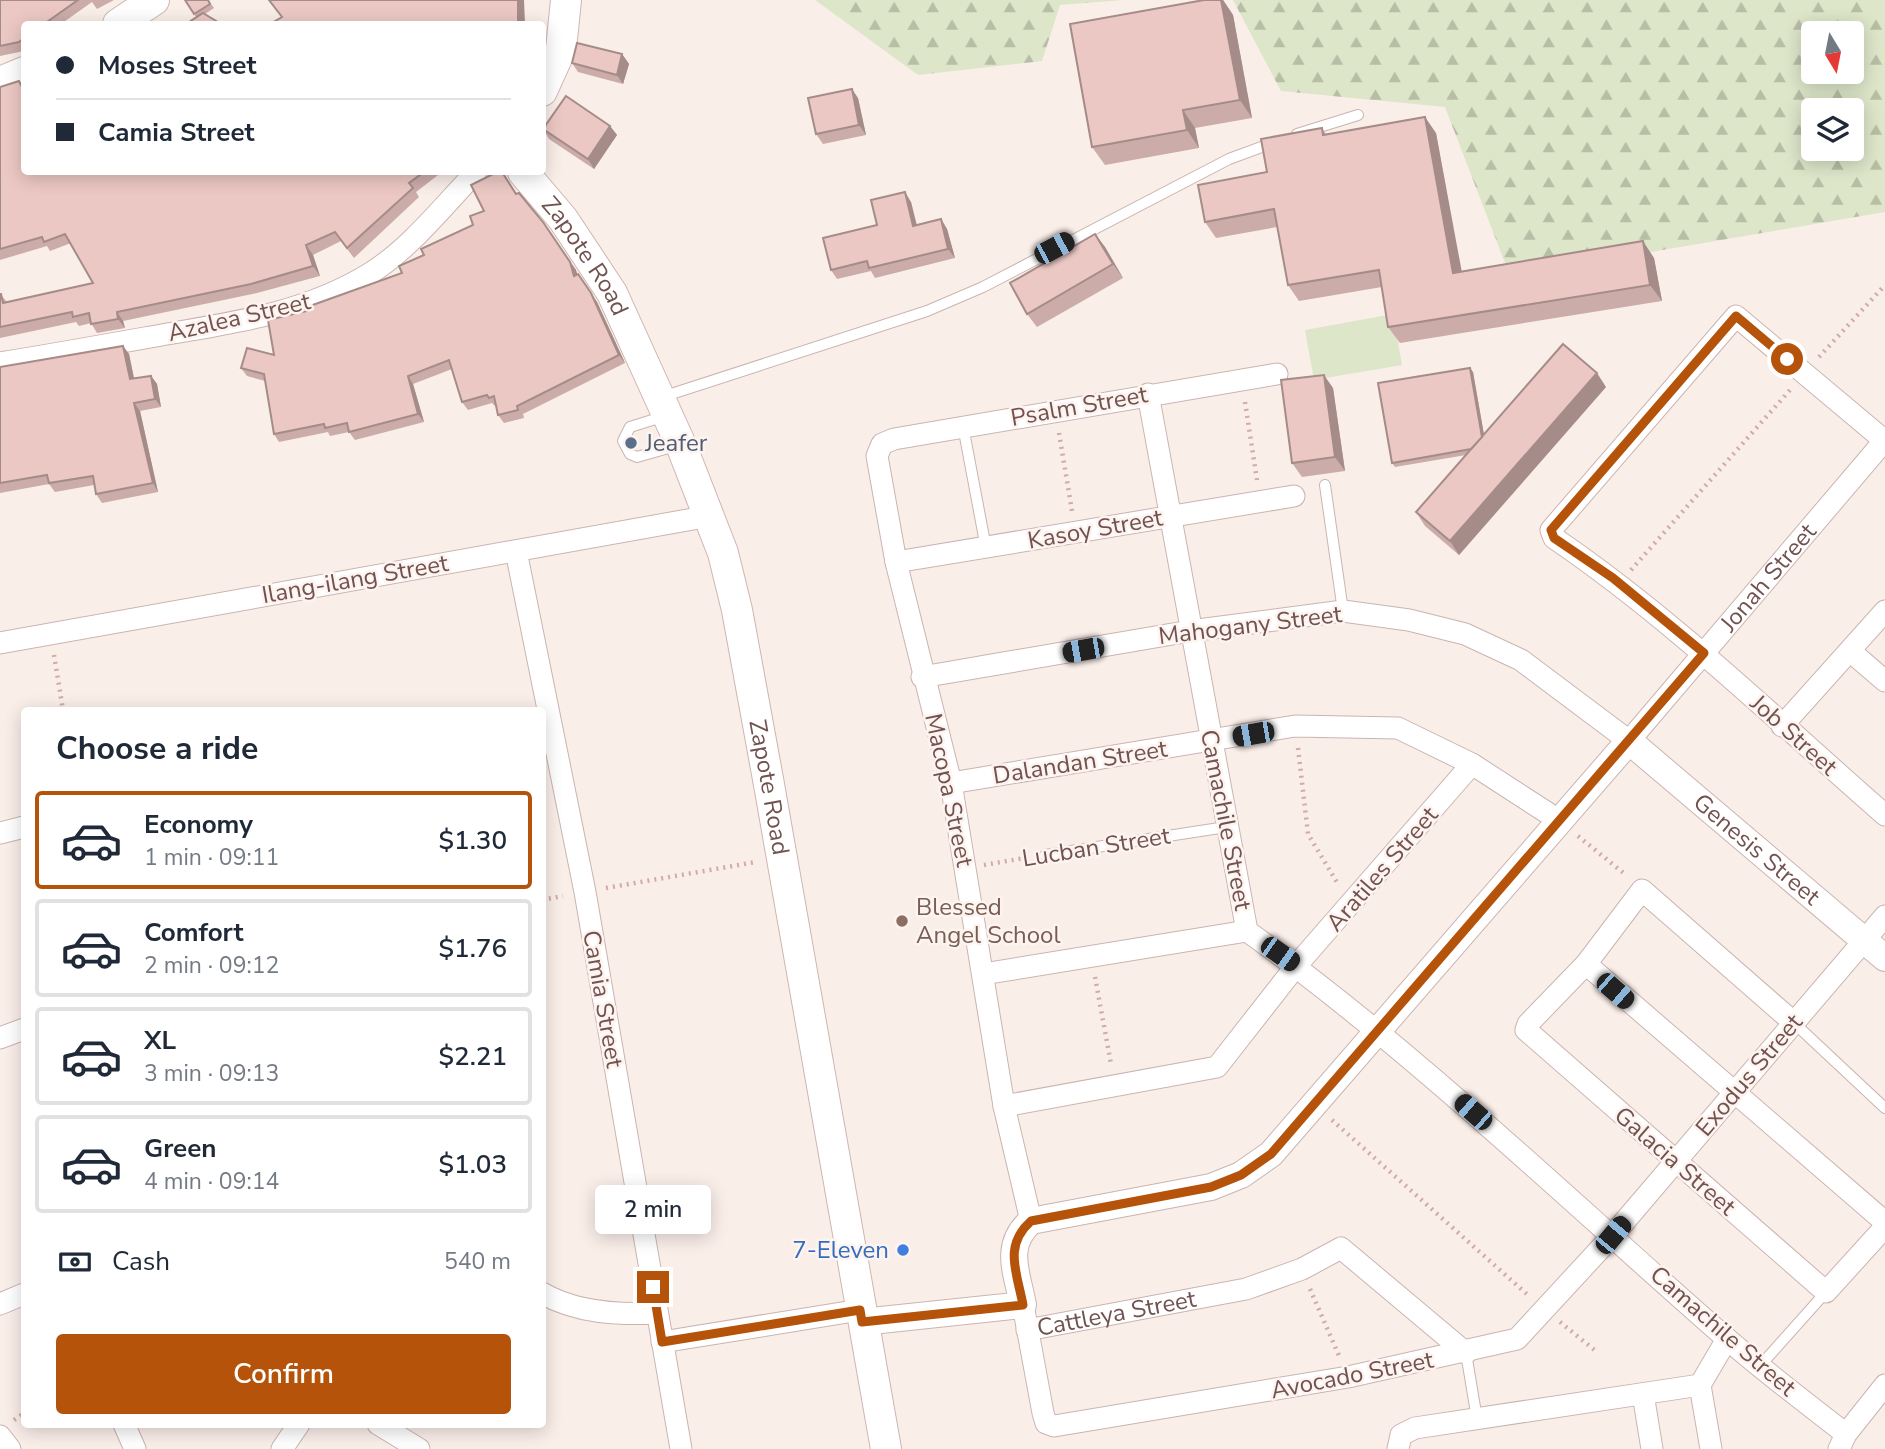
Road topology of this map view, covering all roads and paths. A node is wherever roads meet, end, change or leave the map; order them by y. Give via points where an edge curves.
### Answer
1 (154, 0) edge
2 (566, 0) edge
3 (122, 21) edge
4 (21, 73) edge
5 (0, 82) edge
6 (546, 82) edge
7 (1357, 115) dead end
8 (473, 175) edge
9 (525, 175) edge
10 (1885, 285) edge
11 (0, 363) edge
12 (1804, 373) junction
13 (1277, 374) dead end
14 (1242, 379) junction
15 (1148, 394) junction
16 (664, 406) junction
17 (1055, 411) junction
18 (963, 426) junction
19 (1885, 441) edge
20 (882, 444) joint
21 (681, 445) junction
22 (1325, 485) dead end
23 (1294, 496) dead end
24 (1260, 501) junction
25 (710, 516) junction
26 (1172, 516) junction
27 (1076, 533) junction
28 (986, 548) junction
29 (516, 551) junction
30 (896, 562) junction
31 (1619, 583) junction
32 (1343, 611) junction
33 (1885, 611) edge
34 (1190, 631) junction
35 (51, 633) junction
36 (0, 642) edge
37 (1850, 651) junction
38 (1704, 653) junction
39 (922, 677) junction
40 (1885, 681) edge
41 (63, 707) edge
42 (1295, 726) junction
43 (1782, 726) junction
44 (1211, 741) junction
45 (1629, 741) junction
46 (1472, 764) junction
47 (951, 783) junction
48 (1885, 815) edge
49 (1560, 821) junction
50 (1226, 827) junction
51 (21, 828) edge
52 (0, 833) edge
53 (1045, 855) joint
54 (781, 857) junction
55 (966, 867) junction
56 (1642, 890) junction
57 (585, 892) junction
58 (546, 899) edge
59 (1352, 906) junction
60 (1885, 916) edge
61 (1247, 931) junction
62 (1864, 940) junction
63 (1091, 954) junction
64 (1885, 958) edge
65 (1586, 964) junction
66 (1296, 966) junction
67 (983, 974) junction
68 (1793, 1022) junction
69 (1379, 1033) junction
70 (21, 1034) edge
71 (0, 1038) edge
72 (1115, 1086) junction
73 (1733, 1093) junction
74 (1315, 1105) junction
75 (1004, 1106) junction
76 (1885, 1108) edge
77 (1675, 1162) junction
78 (1031, 1221) junction
79 (1885, 1225) edge
80 (1613, 1235) junction
81 (1302, 1269) junction
82 (1826, 1292) junction
83 (21, 1294) edge
84 (546, 1295) edge
85 (0, 1304) edge
86 (1546, 1311) junction
87 (657, 1313) junction
88 (861, 1316) junction
89 (1025, 1317) junction
90 (1727, 1339) junction
91 (662, 1342) junction
92 (1597, 1352) dead end
93 (1466, 1353) junction
94 (1760, 1366) junction
95 (1348, 1377) junction
96 (1700, 1385) junction
97 (1885, 1385) edge
98 (1643, 1394) junction
99 (1477, 1419) junction
100 (126, 1428) edge
101 (296, 1428) edge
102 (385, 1428) edge
103 (0, 1436) edge
104 (1842, 1442) edge
105 (10, 1449) edge
106 (135, 1449) edge
107 (282, 1449) edge
108 (419, 1449) edge
109 (681, 1449) edge
110 (886, 1449) edge
111 (1398, 1449) edge
112 (1652, 1449) edge
113 (1711, 1449) edge

1 - 3 main road
2 - 6 main road via 561,49
4 - 5 main road
7 - 16 lane via 1229,159 983,287 927,311
8 - 11 street, Azalea Street via 404,247 371,273 327,296 284,312 229,324
9 - 16 main road, Zapote Road via 591,258
10 - 12 path
12 - 19 street
12 - 31 path
12 - 31 street, Job Street via 1736,316 1551,530 1554,538
13 - 14 street, Psalm Street
14 - 15 street, Psalm Street
14 - 24 path
15 - 17 street, Psalm Street
15 - 26 street, Camachile Street
16 - 21 main road, Zapote Road
16 - 21 lane via 630,427 623,441 625,448 637,457
17 - 18 street, Psalm Street
17 - 27 path
18 - 20 street, Psalm Street
18 - 28 lane
19 - 38 street, Jonah Street
20 - 30 street, Macopa Street via 877,456
21 - 25 main road, Zapote Road
22 - 32 lane
23 - 24 street, Kasoy Street
24 - 26 street, Kasoy Street
25 - 29 street, Ilang-ilang Street
25 - 54 main road, Zapote Road via 737,610
26 - 27 street, Kasoy Street
26 - 34 street, Camachile Street
27 - 28 street, Kasoy Street
28 - 30 street, Kasoy Street
29 - 35 street, Ilang-ilang Street
29 - 57 street, Camia Street
30 - 39 street, Macopa Street
31 - 38 street, Job Street
32 - 34 street, Mahogany Street
32 - 45 street, Mahogany Street via 1465,634 1521,660
33 - 37 street
34 - 39 street, Mahogany Street
34 - 44 street, Camachile Street
35 - 36 street, Ilang-ilang Street
35 - 41 path
37 - 40 street
37 - 43 street
38 - 43 street, Job Street
38 - 45 street, Jonah Street
39 - 47 street, Macopa Street
42 - 44 street, Dalandan Street
42 - 46 street, Dalandan Street via 1398,728
42 - 59 path via 1308,834
43 - 48 street, Job Street
44 - 47 street, Dalandan Street
44 - 50 street, Camachile Street
45 - 49 street, Jonah Street
45 - 62 street, Genesis Street
46 - 49 street, Dalandan Street
46 - 59 street, Aratiles Street
47 - 55 street, Macopa Street
49 - 56 path
49 - 69 street, Jonah Street
50 - 53 lane, Lucban Street
50 - 61 street, Camachile Street
51 - 52 street
53 - 55 path, Lucban Street
54 - 57 path
54 - 88 main road, Zapote Road
55 - 67 street, Macopa Street
56 - 65 street
56 - 68 street
57 - 58 path
57 - 87 street, Camia Street
59 - 66 street, Aratiles Street
60 - 62 street, Exodus Street
61 - 63 street
61 - 66 street, Camachile Street
62 - 64 street, Genesis Street
62 - 68 street, Exodus Street
63 - 67 street
63 - 72 path
65 - 73 street
65 - 77 street, Galacia Street via 1526,1030
66 - 69 street, Camachile Street
66 - 72 street, Aratiles Street via 1217,1068
67 - 75 street, Macopa Street
68 - 73 street, Exodus Street
68 - 76 lane
69 - 74 street, Jonah Street
69 - 80 street, Camachile Street
70 - 71 street
72 - 75 street, Aratiles Street
73 - 77 street, Exodus Street
73 - 79 street
74 - 78 street, Jonah Street via 1271,1154 1241,1175 1190,1192
74 - 86 path
75 - 78 street, Macopa Street
77 - 80 street, Exodus Street
77 - 82 street, Galacia Street
78 - 89 street via 1013,1248
79 - 82 street
80 - 86 street, Avocado Street
80 - 90 street, Camachile Street
81 - 89 street, Cattleya Street via 1246,1289
81 - 93 street, Cattleya Street via 1340,1248
81 - 95 path
82 - 94 lane
83 - 85 street
84 - 87 street via 594,1310
86 - 92 path
86 - 93 street, Avocado Street via 1517,1339
87 - 91 street, Camia Street
88 - 89 street, Cattleya Street
88 - 91 street, Cattleya Street
88 - 110 main road, Zapote Road
89 - 95 street, Avocado Street via 1046,1423 1054,1426
90 - 94 street, Camachile Street
90 - 96 street
91 - 109 street, Camia Street
93 - 95 street, Avocado Street
93 - 99 lane
94 - 104 street, Camachile Street
96 - 98 street
96 - 113 street
97 - 104 street
98 - 99 street
98 - 112 street
99 - 111 street via 1401,1434
100 - 106 street
101 - 107 street
102 - 108 street
103 - 105 street

